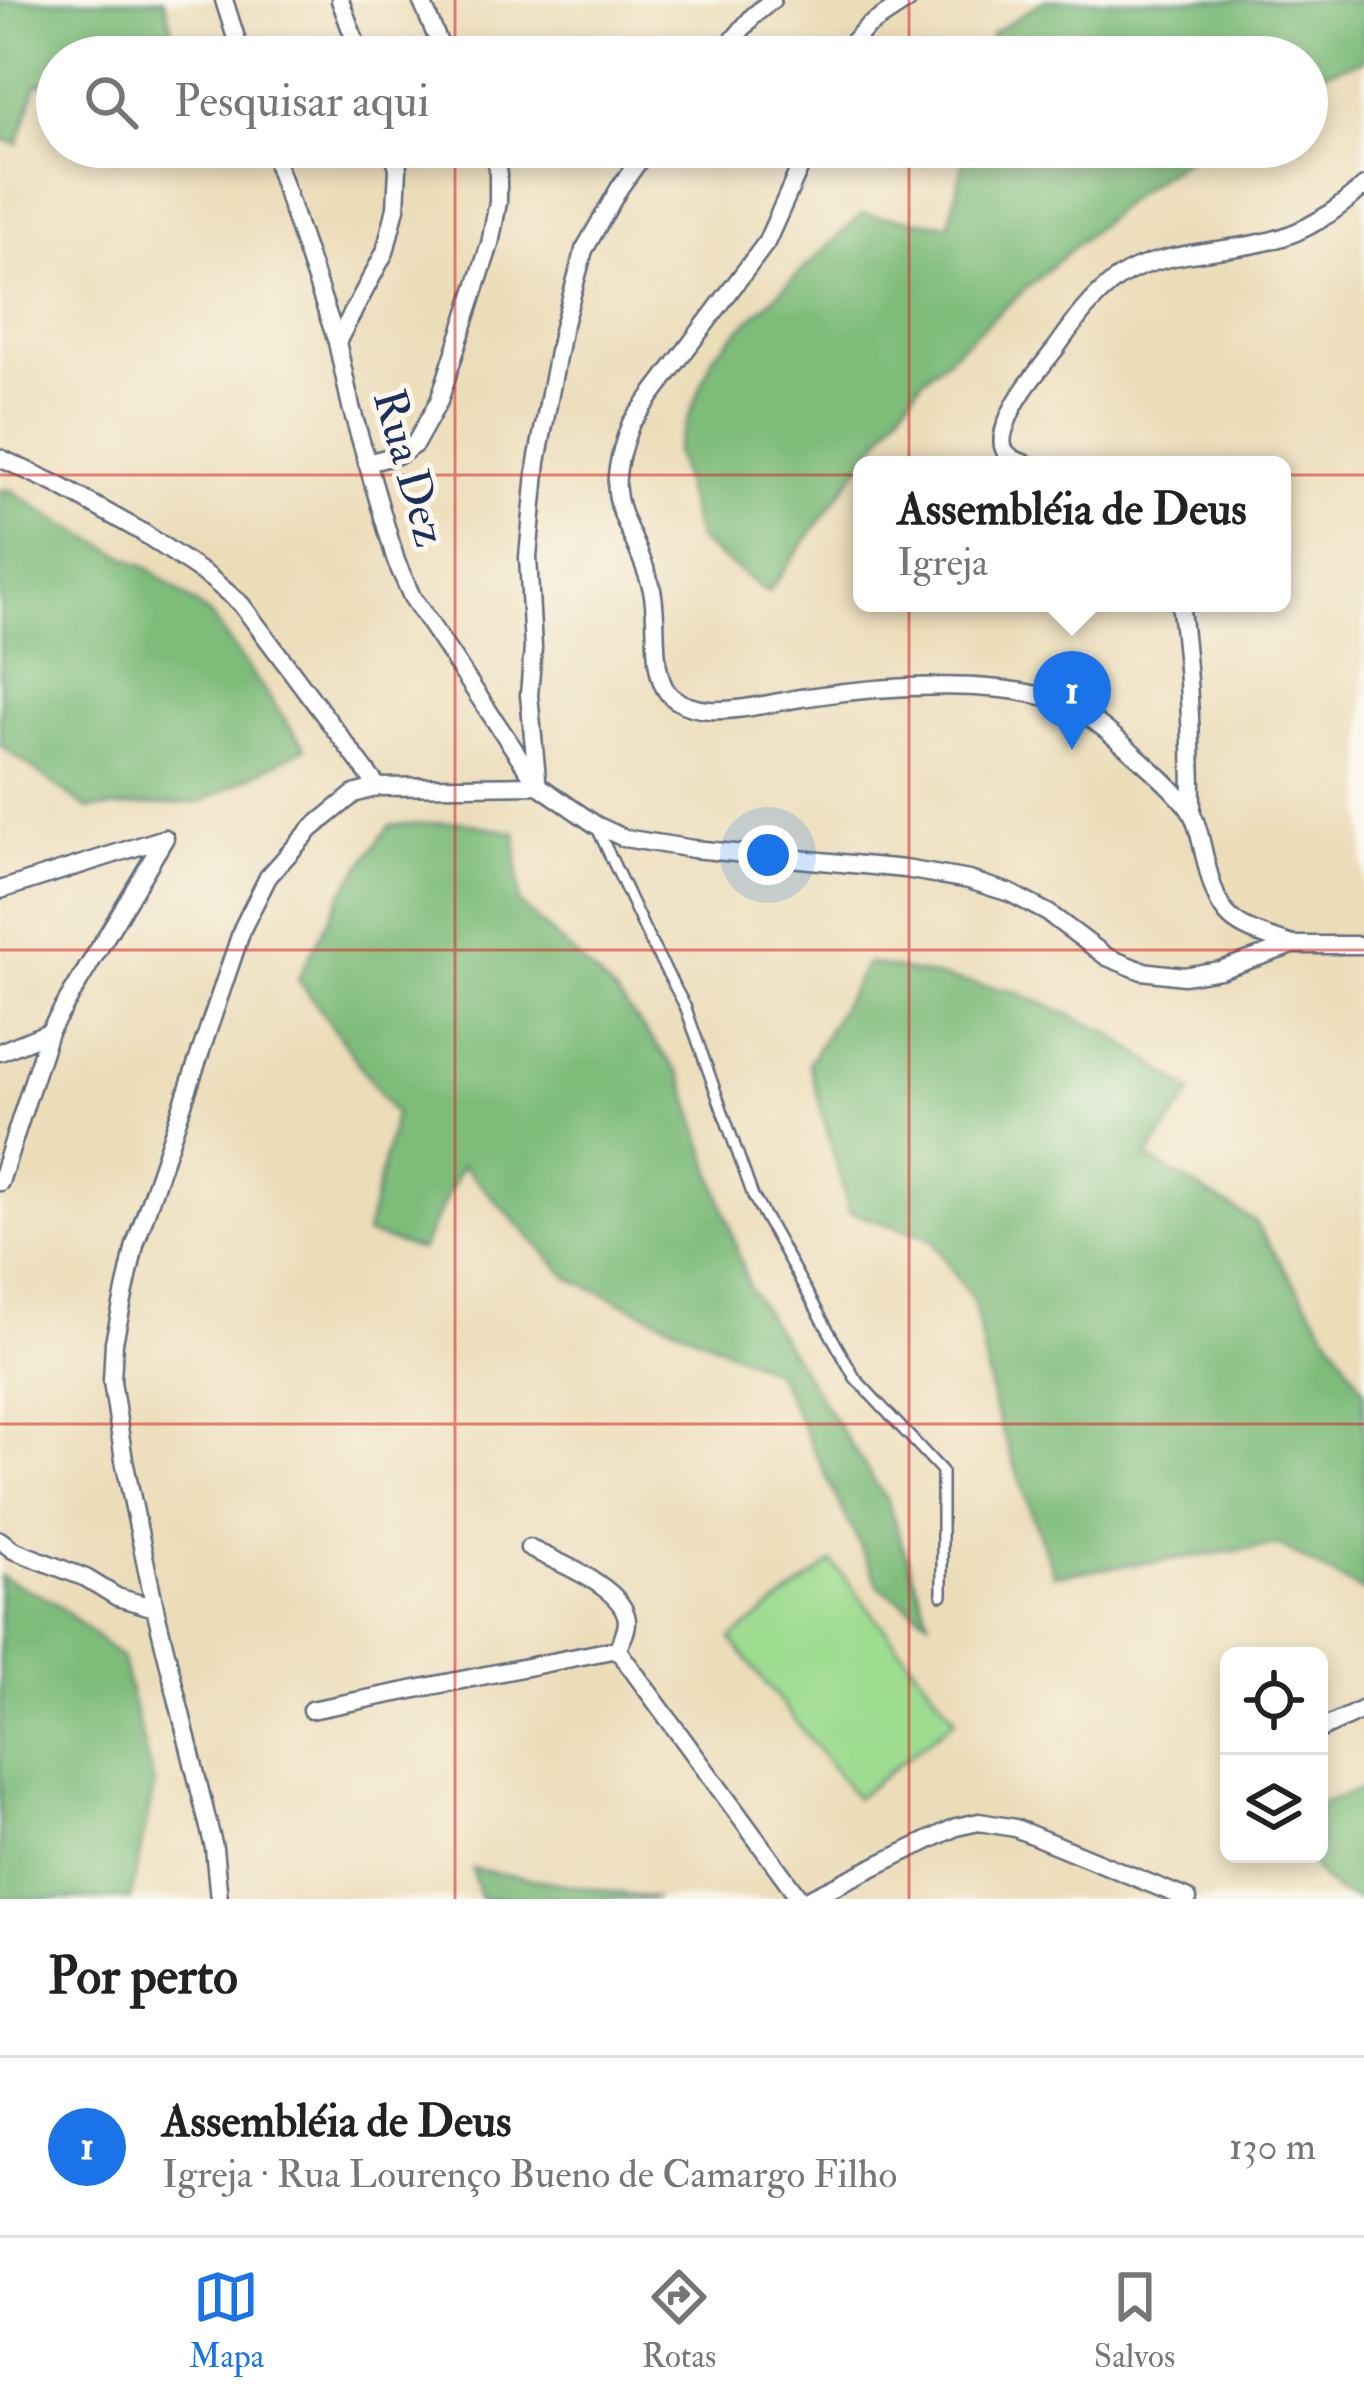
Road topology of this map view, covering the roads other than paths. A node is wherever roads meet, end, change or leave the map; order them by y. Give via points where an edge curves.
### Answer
1 (224, 0) edge
2 (340, 0) edge
3 (421, 0) edge
4 (772, 0) edge
5 (908, 0) edge
6 (235, 36) edge
7 (353, 36) edge
8 (436, 36) edge
9 (736, 36) edge
10 (859, 36) edge
11 (278, 168) edge
12 (398, 168) edge
13 (497, 168) edge
14 (634, 168) edge
15 (800, 168) edge
16 (1364, 185) edge
17 (337, 342) junction
18 (1008, 456) edge
19 (0, 458) edge
20 (367, 463) junction
21 (1181, 612) edge
22 (538, 785) junction
23 (378, 787) junction
24 (1192, 814) junction
25 (596, 825) junction
26 (0, 890) edge
27 (1293, 945) junction
28 (1364, 945) edge
29 (50, 1032) junction
30 (0, 1052) edge
31 (0, 1182) edge
32 (0, 1540) edge
33 (529, 1548) dead end
34 (942, 1594) dead end
35 (155, 1608) junction
36 (617, 1648) junction
37 (1364, 1708) edge
38 (311, 1710) dead end
39 (1328, 1726) edge
40 (219, 1899) edge
41 (804, 1899) edge
42 (1188, 1899) edge

1 - 6 street
2 - 7 street
3 - 8 street
4 - 9 street
5 - 10 street
11 - 17 street
12 - 17 street, Rua Dez via 385,252
13 - 20 street via 490,244 439,401 415,444
14 - 22 street via 584,250 537,462 528,557
15 - 24 street via 766,243 631,423 619,454 619,510 654,593 668,693 711,710 942,685 1032,694 1090,719
16 - 18 street via 1300,231 1120,277 1088,304 1014,405 1003,430
17 - 20 street, Rua Dez
19 - 23 street via 142,532 241,604
20 - 22 street, Rua Dez via 412,597
21 - 24 street
22 - 23 street
22 - 25 street
23 - 35 street via 333,808 268,877 243,927 135,1245 112,1381
24 - 27 street via 1214,896 1228,917
25 - 27 street via 693,849 969,880 1010,892 1142,971 1220,970
25 - 34 lane via 685,1006 753,1196 855,1378 942,1471
26 - 29 street via 165,838
27 - 28 street
29 - 30 street
29 - 31 street
32 - 35 street
33 - 36 street via 622,1604 626,1630
35 - 40 street via 214,1848
36 - 38 street
36 - 41 street
37 - 39 street
41 - 42 street via 979,1822 1015,1828

